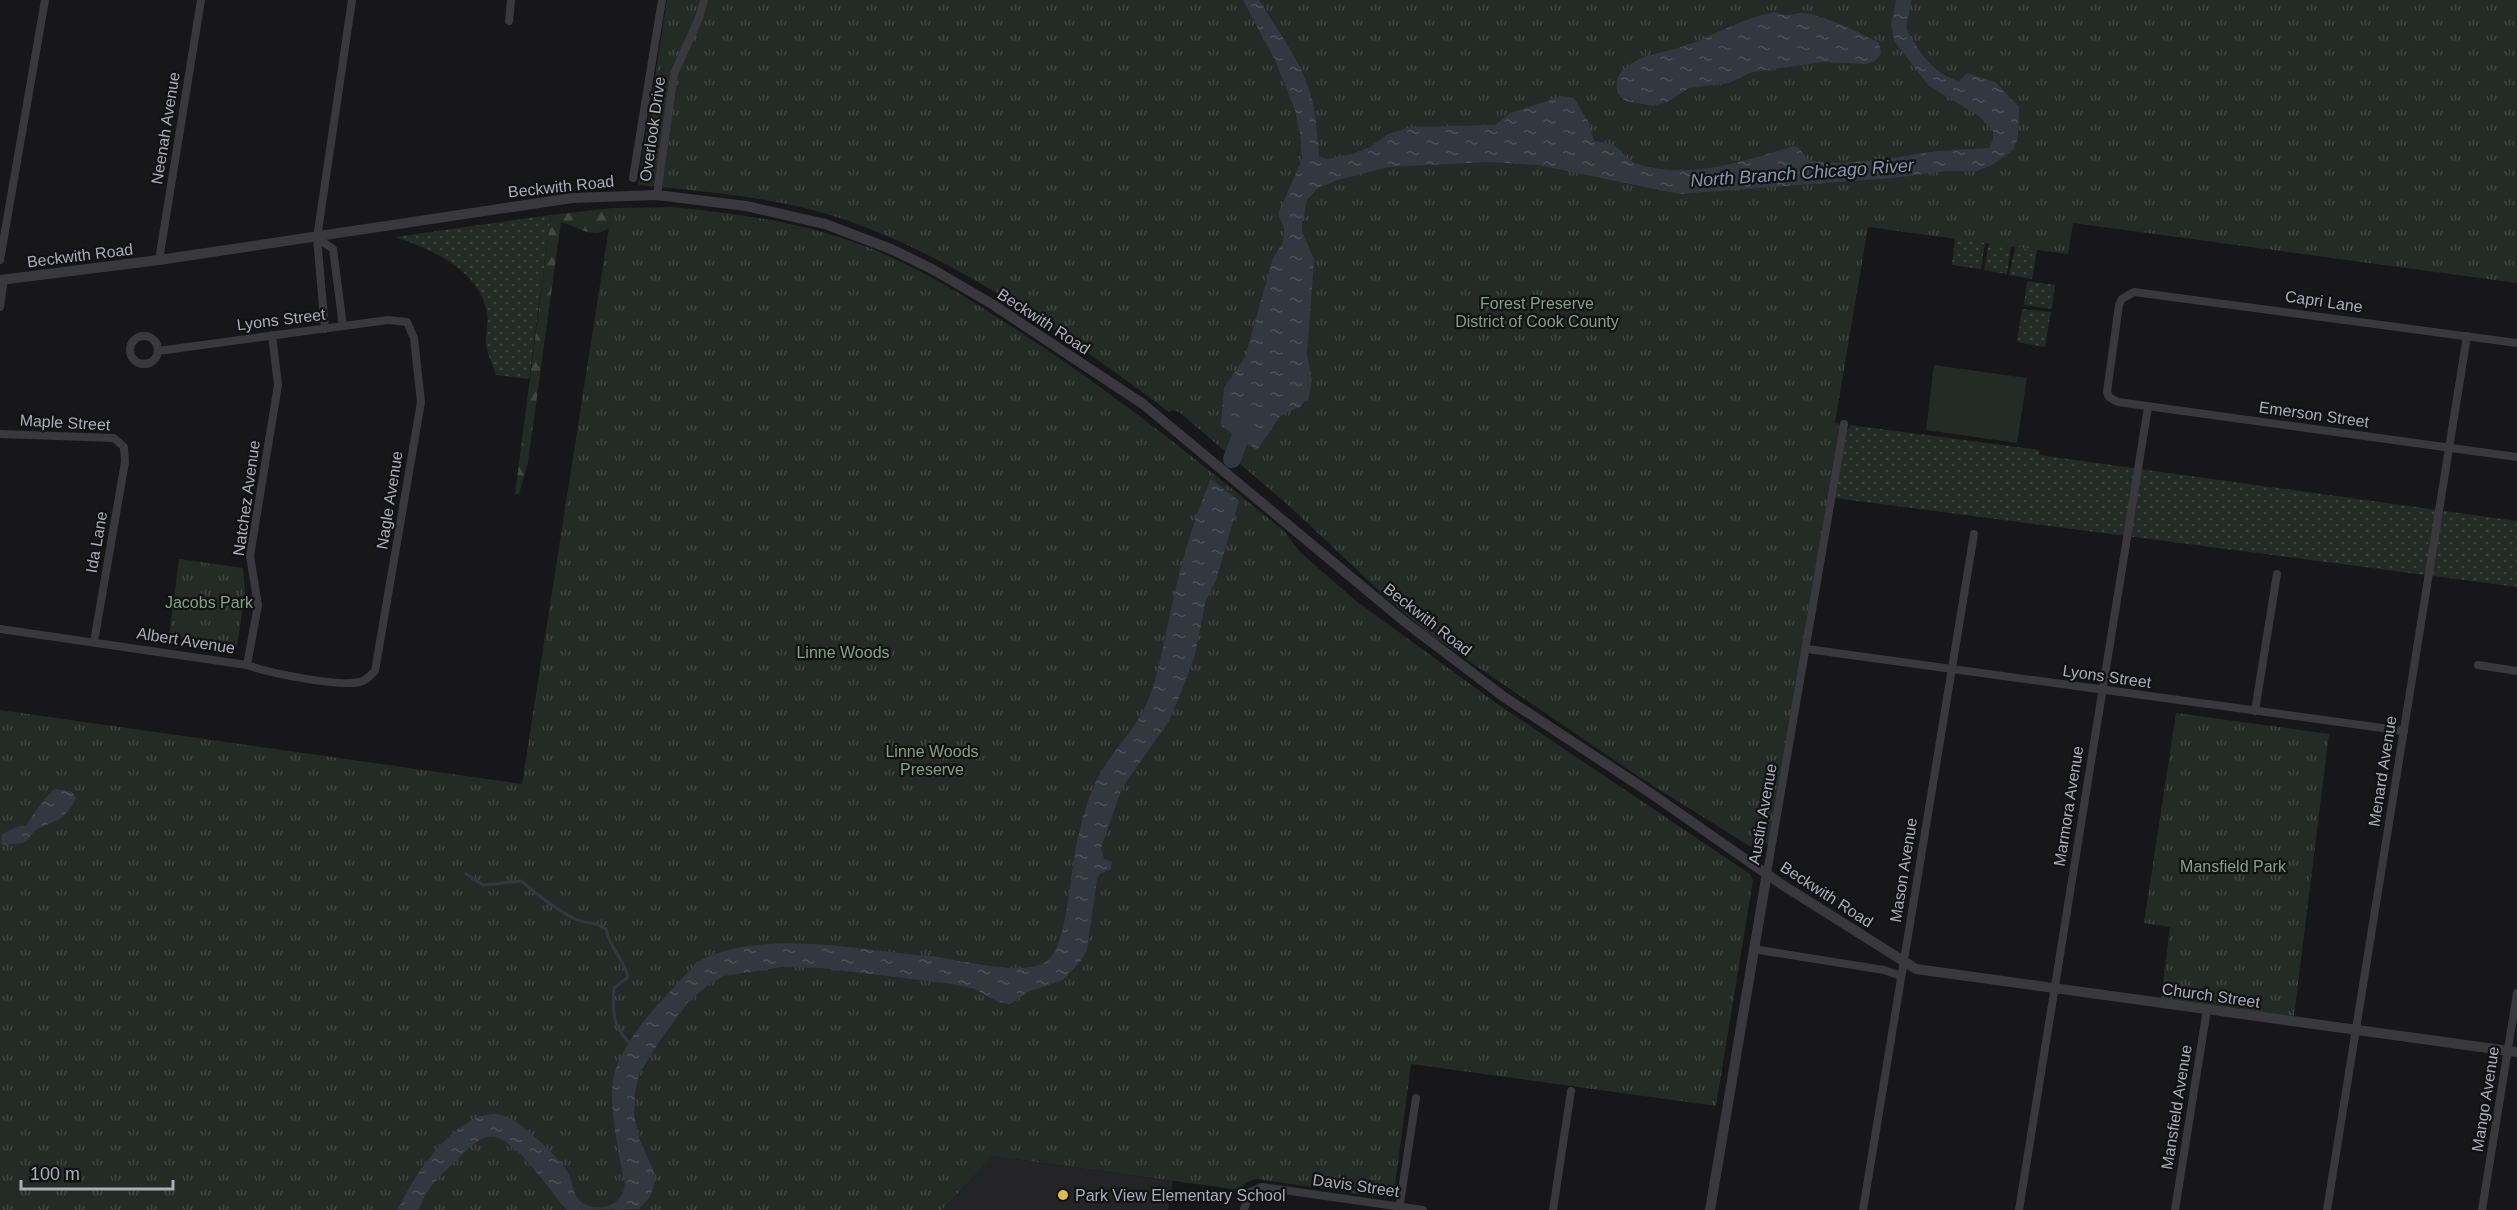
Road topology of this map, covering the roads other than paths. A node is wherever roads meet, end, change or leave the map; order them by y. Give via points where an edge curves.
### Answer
1 (45, 0) edge
2 (201, 0) edge
3 (352, 0) edge
4 (511, 0) edge
5 (662, 0) edge
6 (704, 0) edge
7 (508, 21) dead end
8 (633, 178) dead end
9 (657, 195) junction
10 (316, 238) junction
11 (0, 260) edge
12 (159, 261) junction
13 (2, 280) edge
14 (0, 307) edge
15 (407, 322) joint
16 (343, 326) junction
17 (325, 328) junction
18 (272, 335) junction
19 (2467, 336) junction
20 (2517, 342) edge
21 (158, 351) dead end
22 (2109, 398) joint
23 (2148, 407) junction
24 (1844, 424) dead end
25 (0, 434) edge
26 (124, 447) joint
27 (2449, 448) junction
28 (2517, 457) edge
29 (1974, 534) dead end
30 (2277, 574) dead end
31 (0, 628) edge
32 (94, 642) junction
33 (1807, 649) junction
34 (247, 664) junction
35 (2478, 665) dead end
36 (1951, 669) junction
37 (2517, 671) edge
38 (367, 680) joint
39 (2102, 690) junction
40 (2255, 711) junction
41 (2404, 730) junction
42 (1767, 873) junction
43 (1753, 949) junction
44 (1903, 960) junction
45 (1900, 976) junction
46 (2054, 988) junction
47 (2517, 993) edge
48 (2207, 1009) junction
49 (2356, 1030) junction
50 (2512, 1052) edge
51 (1571, 1090) dead end
52 (1416, 1098) dead end
53 (1399, 1208) edge
54 (1244, 1210) edge
55 (1423, 1210) edge
56 (1553, 1210) edge
57 (1710, 1210) edge
58 (1863, 1210) edge
59 (2019, 1210) edge
60 (2175, 1210) edge
61 (2327, 1210) edge
62 (2482, 1210) edge

1 - 11 street
2 - 12 street, Neenah Avenue
3 - 10 street
4 - 7 street
5 - 8 street
6 - 9 street, Overlook Drive via 672,82
9 - 10 street, Beckwith Road via 530,203
9 - 42 street, Beckwith Road via 791,215 856,234 992,304 1143,404 1405,622 1504,697
10 - 12 street, Beckwith Road
10 - 16 street via 333,249
10 - 17 street
12 - 13 street, Beckwith Road
13 - 14 street
15 - 16 street, Lyons Street
15 - 38 street, Nagle Avenue via 414,338 421,402 378,660
16 - 17 street, Lyons Street
17 - 18 street, Lyons Street
18 - 21 street, Lyons Street
18 - 34 street, Natchez Avenue via 278,385 250,556 258,605
19 - 20 street, Capri Lane
19 - 22 street, Capri Lane via 2142,292 2128,294 2119,305
19 - 27 street, Menard Avenue
22 - 23 street, Emerson Street
23 - 27 street, Emerson Street
23 - 39 street, Marmora Avenue
24 - 33 street, Austin Avenue
25 - 26 street, Maple Street via 114,438
26 - 32 street, Ida Lane
27 - 28 street, Emerson Street
27 - 41 street, Menard Avenue
29 - 36 street, Mason Avenue
30 - 40 street
31 - 32 street, Albert Avenue
32 - 34 street, Albert Avenue
33 - 36 street, Lyons Street
33 - 42 street, Austin Avenue
34 - 38 street, Albert Avenue via 267,672 349,684
35 - 37 street
36 - 39 street, Lyons Street
36 - 44 street, Mason Avenue
39 - 40 street, Lyons Street
39 - 46 street, Marmora Avenue
40 - 41 street, Lyons Street
41 - 49 street, Menard Avenue
42 - 43 street, Austin Avenue
42 - 44 street, Beckwith Road
43 - 45 street via 1884,970
43 - 57 street, Austin Avenue
44 - 45 street, Mason Avenue
44 - 46 street, Church Street via 1916,969
45 - 58 street, Mason Avenue
46 - 48 street, Church Street
46 - 59 street, Marmora Avenue
47 - 50 street, Mango Avenue
48 - 49 street, Church Street
48 - 60 street, Mansfield Avenue
49 - 50 street, Church Street
49 - 61 street, Menard Avenue
50 - 62 street, Mango Avenue
51 - 56 street
52 - 53 street
53 - 54 street, Davis Street via 1262,1187 1250,1192
53 - 55 street, Davis Street

